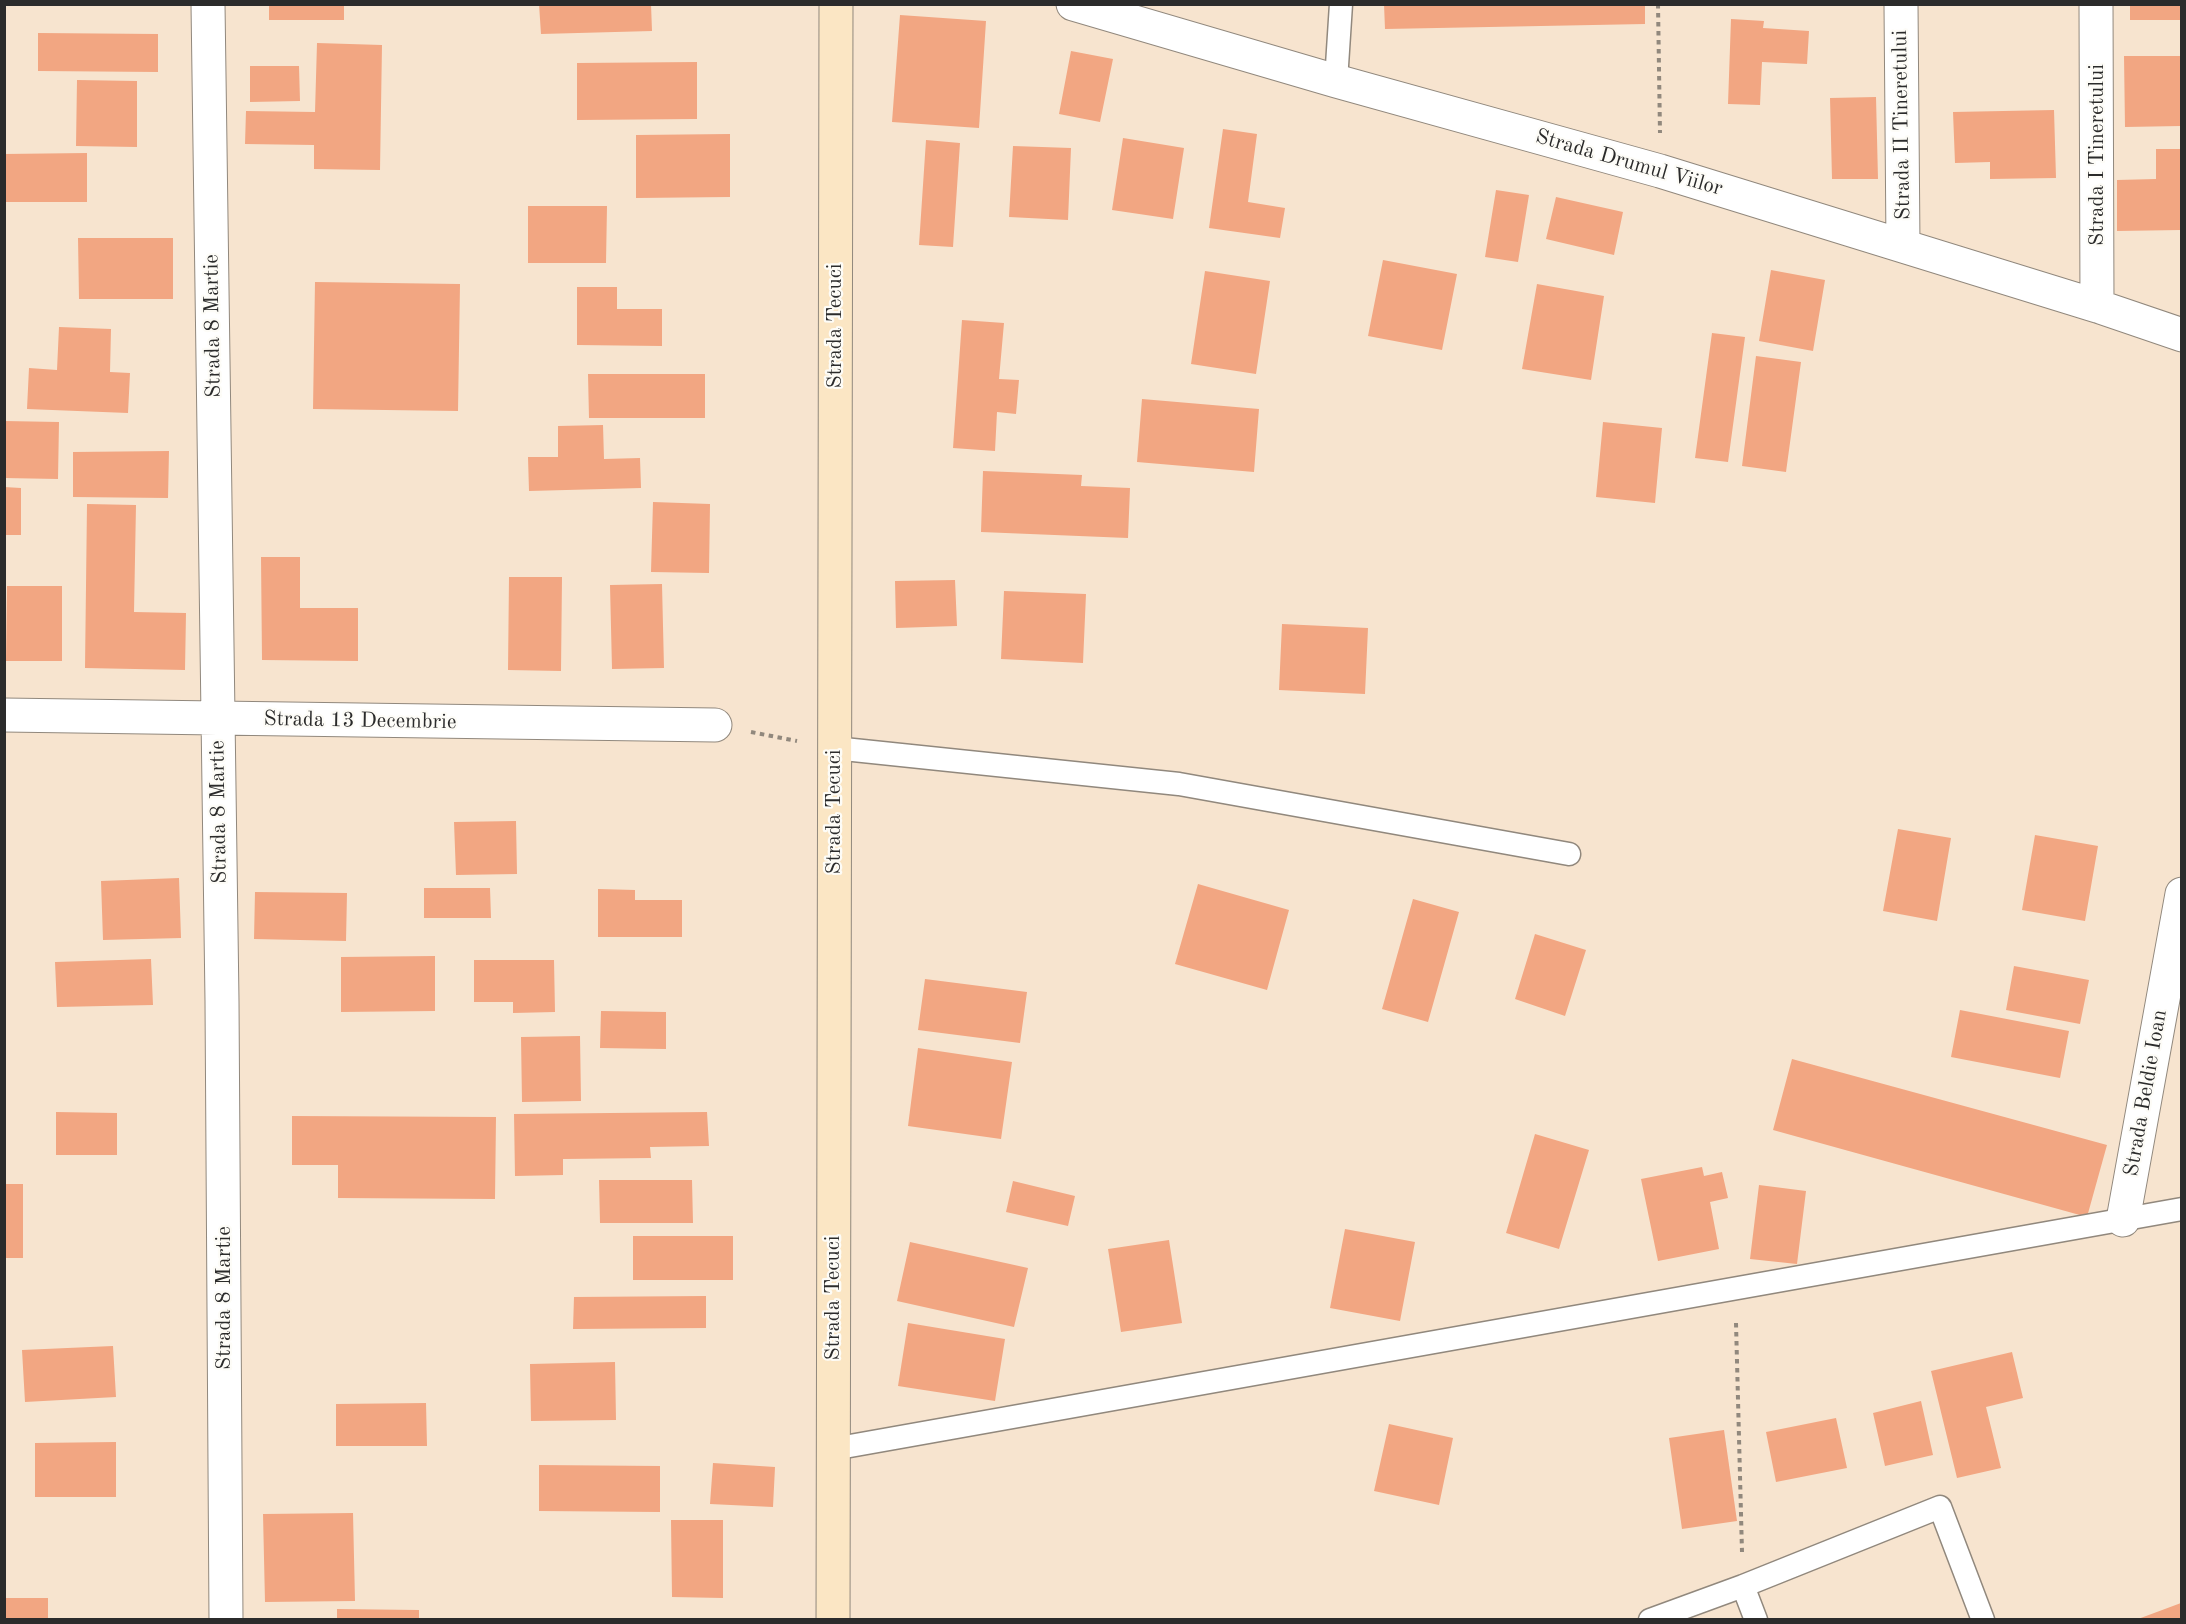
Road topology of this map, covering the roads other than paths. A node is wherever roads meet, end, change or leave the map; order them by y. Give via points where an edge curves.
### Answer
1 (208, 4) edge
2 (836, 4) edge
3 (1073, 4) edge
4 (1341, 4) edge
5 (1901, 4) edge
6 (2096, 4) edge
7 (1336, 81) junction
8 (1903, 246) junction
9 (2097, 306) junction
10 (2181, 335) edge
11 (4, 715) edge
12 (218, 720) junction
13 (715, 725) road end
14 (834, 748) junction
15 (1569, 854) dead end
16 (2181, 894) edge
17 (2181, 1209) edge
18 (2123, 1220) junction
19 (833, 1449) junction
20 (1743, 1586) junction
21 (226, 1620) edge
22 (833, 1620) edge
23 (1650, 1620) edge
24 (1756, 1620) edge
25 (1983, 1620) edge

1 - 12 street, Strada 8 Martie
2 - 14 main road, Strada Tecuci
3 - 7 street, Strada Drumul Viilor
4 - 7 lane
5 - 8 street, Strada II Tineretului
6 - 9 street, Strada I Tineretului
7 - 8 street, Strada Drumul Viilor via 1660,171
8 - 9 street, Strada Drumul Viilor
9 - 10 street, Strada Drumul Viilor
11 - 12 street, Strada 13 Decembrie
12 - 13 street, Strada 13 Decembrie
12 - 21 street, Strada 8 Martie
14 - 15 lane via 1179,784
14 - 19 main road, Strada Tecuci
16 - 18 street, Strada Beldie Ioan
17 - 18 lane
18 - 19 lane
19 - 22 main road, Strada Tecuci
20 - 23 lane
20 - 24 lane
20 - 25 lane via 1940,1507

